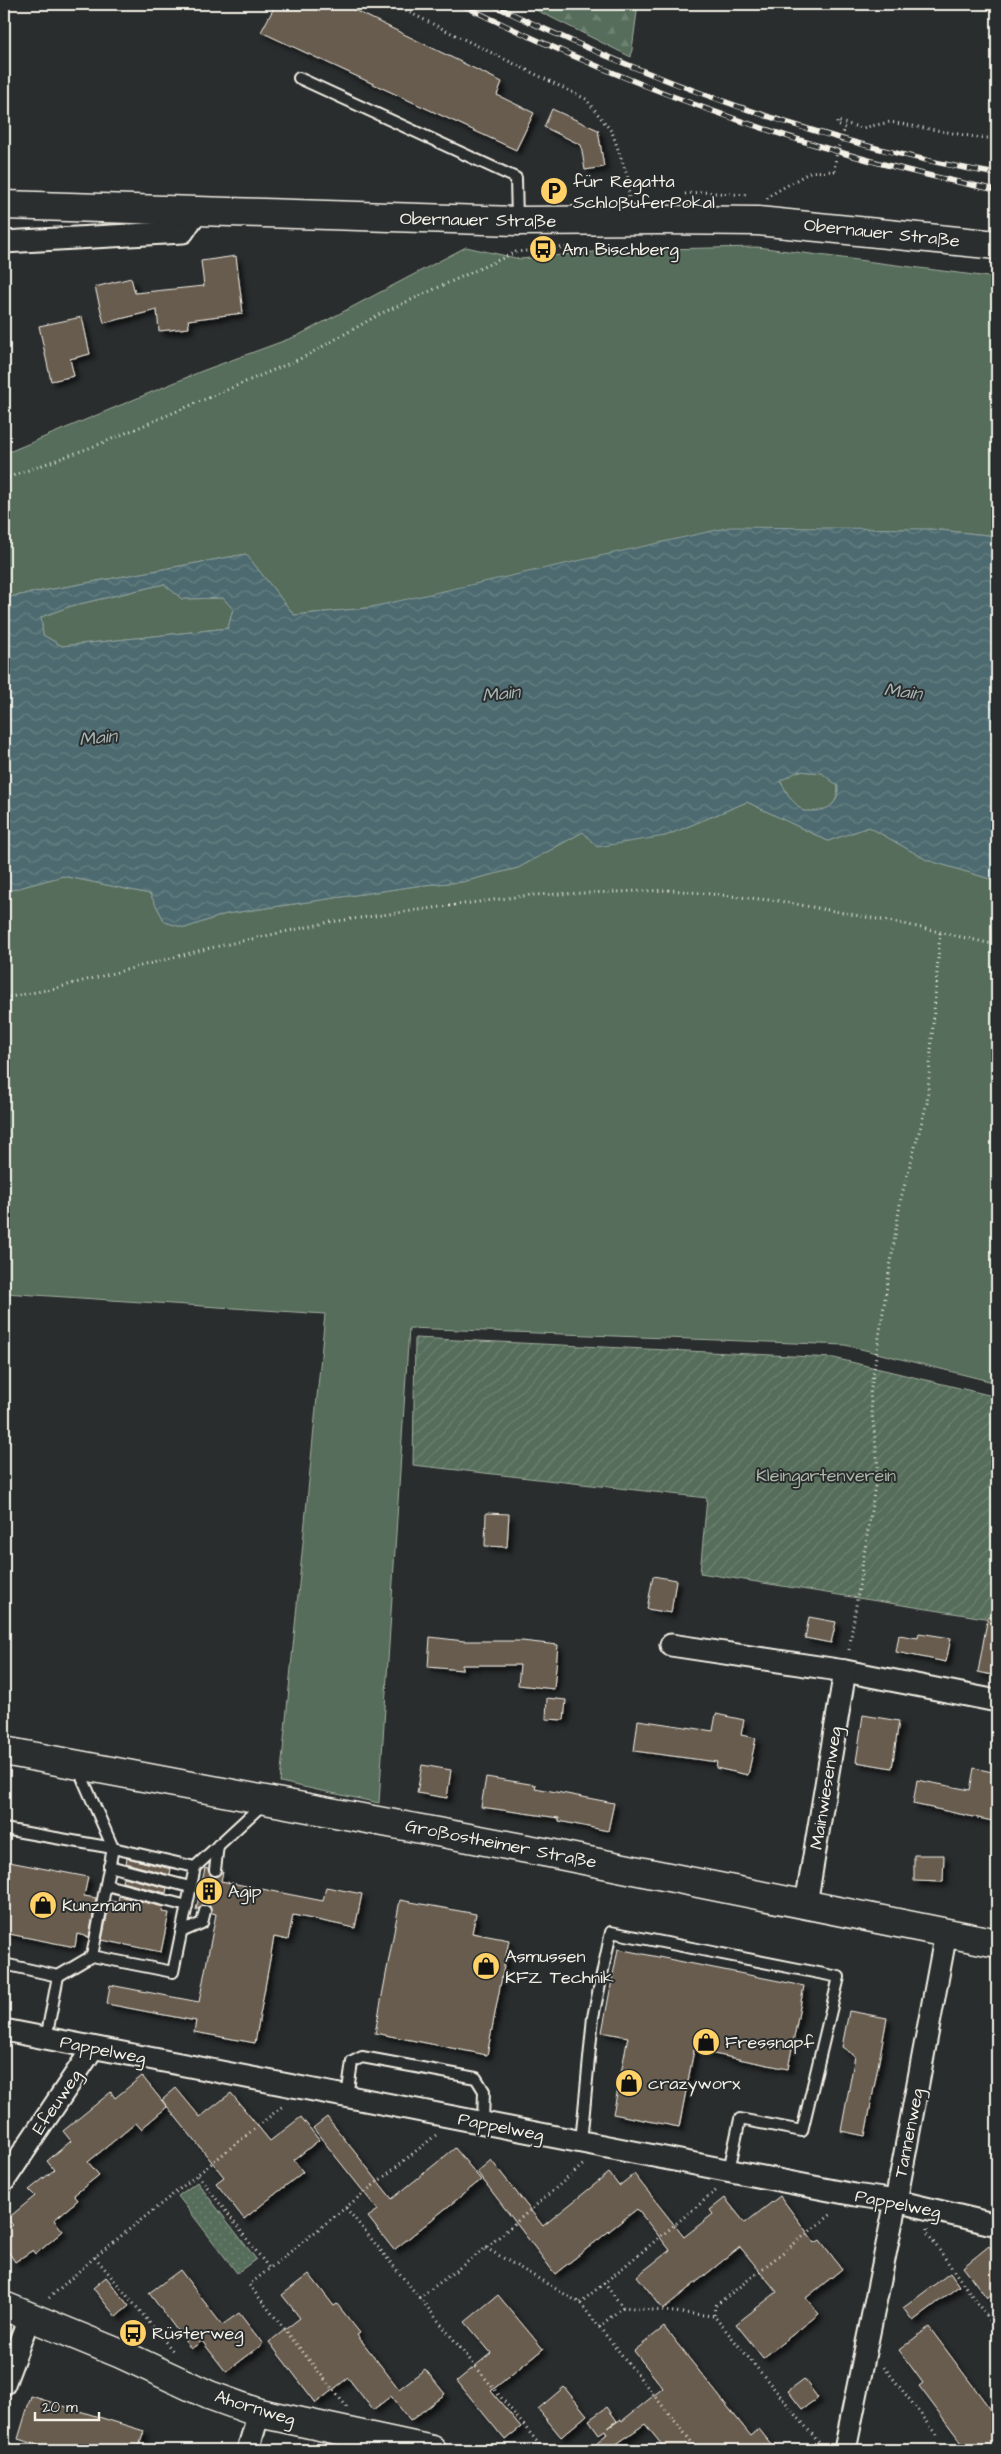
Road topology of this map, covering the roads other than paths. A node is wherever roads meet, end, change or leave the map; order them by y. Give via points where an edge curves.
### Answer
1 (299, 78) dead end
2 (4, 205) edge
3 (197, 211) junction
4 (517, 221) junction
5 (4, 242) edge
6 (997, 245) edge
7 (671, 1645) dead end
8 (845, 1671) junction
9 (997, 1701) edge
10 (4, 1751) edge
11 (76, 1764) junction
12 (266, 1801) junction
13 (4, 1829) edge
14 (218, 1845) junction
15 (113, 1848) junction
16 (110, 1866) junction
17 (194, 1867) junction
18 (215, 1870) dead end
19 (106, 1885) junction
20 (190, 1887) junction
21 (806, 1904) junction
22 (186, 1906) junction
23 (205, 1912) dead end
24 (181, 1932) junction
25 (946, 1933) junction
26 (997, 1943) edge
27 (92, 1956) junction
28 (4, 1964) edge
29 (58, 1976) junction
30 (4, 2030) edge
31 (46, 2039) junction
32 (93, 2048) junction
33 (346, 2097) junction
34 (483, 2123) junction
35 (582, 2142) junction
36 (733, 2171) junction
37 (4, 2181) edge
38 (896, 2201) junction
39 (997, 2225) edge
40 (4, 2306) edge
41 (30, 2315) junction
42 (4, 2384) edge
43 (259, 2413) junction
44 (248, 2450) edge
45 (432, 2450) edge
46 (845, 2450) edge

1 - 4 lane via 516,178
2 - 3 main road, Obernauer Straße
3 - 4 main road, Obernauer Straße
3 - 5 street via 184,232
4 - 6 main road, Obernauer Straße via 758,221
7 - 8 street
8 - 9 street
8 - 21 street, Mainwiesenweg
10 - 11 main road, Großostheimer Straße
11 - 12 main road, Großostheimer Straße
11 - 15 lane
12 - 14 lane
12 - 21 main road, Großostheimer Straße
13 - 15 lane
14 - 17 lane
14 - 18 lane
15 - 16 lane
15 - 17 lane
16 - 19 lane
16 - 20 lane
17 - 20 lane
19 - 22 lane
19 - 27 lane
20 - 22 lane
21 - 25 main road, Großostheimer Straße
22 - 24 lane
23 - 24 lane via 202,1923
24 - 27 lane via 172,1972
25 - 26 main road, Großostheimer Straße
25 - 38 street, Tannenweg
27 - 29 lane
28 - 29 lane
29 - 31 lane
30 - 31 street, Pappelweg
31 - 32 street, Pappelweg
32 - 33 street, Pappelweg
32 - 37 street, Efeuweg
33 - 34 street, Pappelweg
33 - 34 lane via 352,2062 362,2058 476,2078 484,2091
34 - 35 street, Pappelweg
35 - 36 street, Pappelweg
35 - 36 lane via 593,2017 611,1932 839,1977 802,2131 740,2119
36 - 38 street, Pappelweg
38 - 39 street, Pappelweg
38 - 46 street, Tannenweg
40 - 41 main road, Ahornweg
41 - 42 street
41 - 43 main road, Ahornweg via 209,2395
43 - 44 street
43 - 45 main road, Ahornweg

